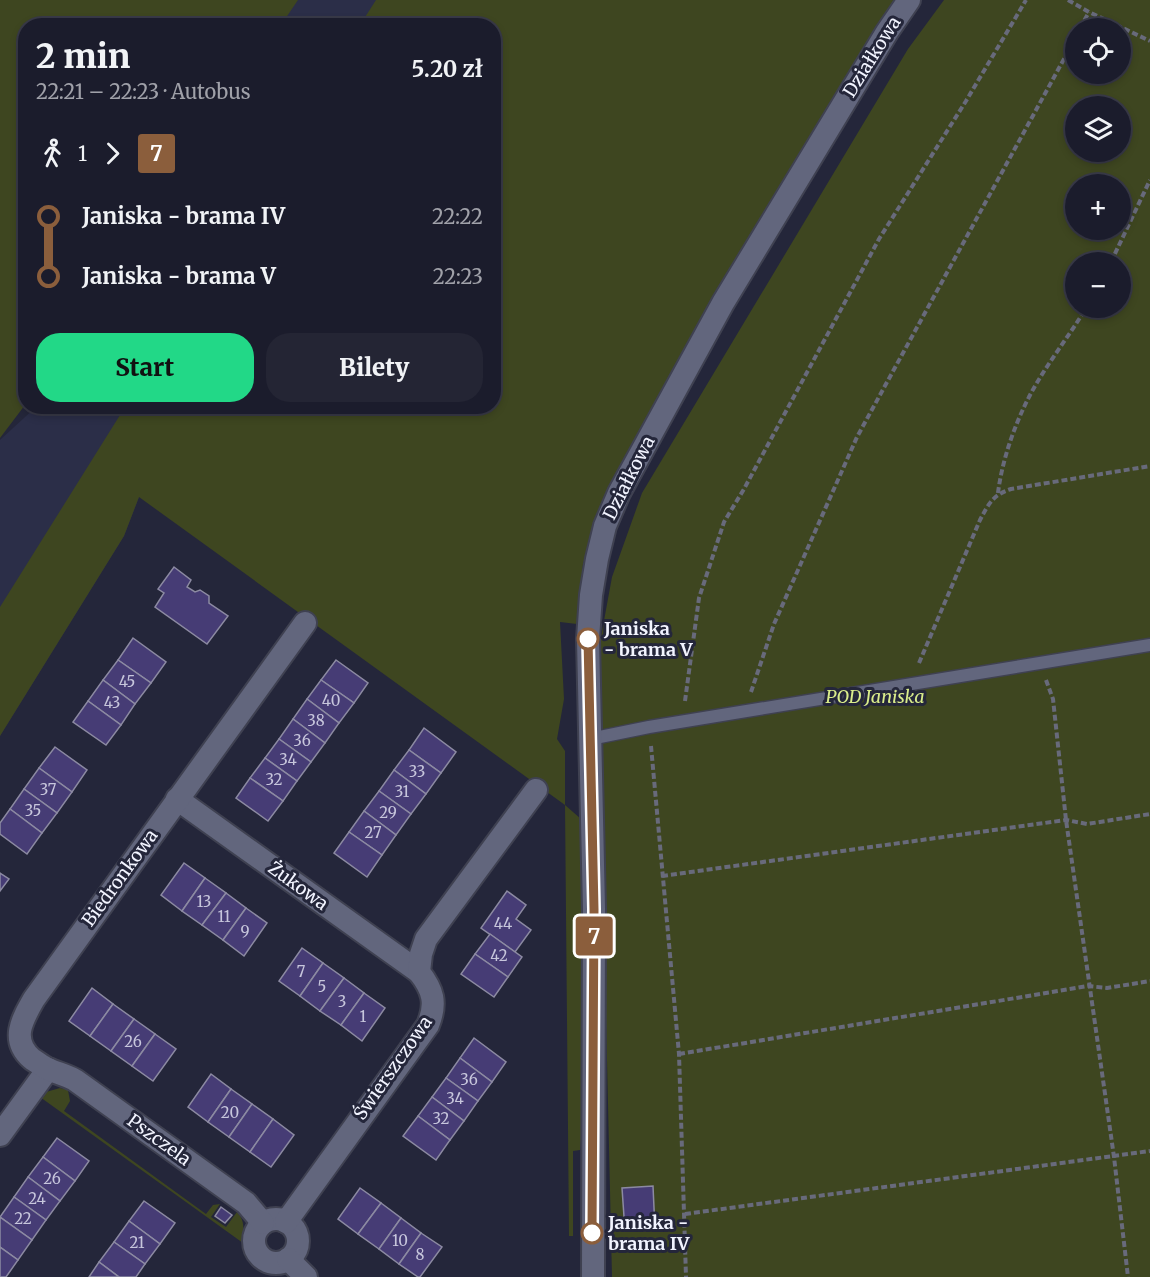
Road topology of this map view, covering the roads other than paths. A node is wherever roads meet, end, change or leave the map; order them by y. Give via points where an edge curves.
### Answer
1 (909, 0) edge
2 (305, 623) dead end
3 (1150, 645) edge
4 (590, 739) junction
5 (536, 789) dead end
6 (177, 799) junction
7 (419, 972) junction
8 (48, 1069) junction
9 (0, 1135) edge
10 (286, 1222) junction
11 (263, 1223) junction
12 (271, 1266) edge
13 (306, 1277) edge
14 (593, 1277) edge

1 - 4 street, Działkowa via 723,303 619,493 605,526 591,596
2 - 6 street, Biedronkowa
3 - 4 lane
4 - 14 street, Działkowa via 595,1035
5 - 7 street via 426,939
6 - 7 street, Żukowa
6 - 8 street, Biedronkowa via 25,1015 19,1030 20,1042 25,1053
7 - 10 street, Świerszczowa via 430,985 433,999 428,1024
8 - 9 street
8 - 11 street, Pszczela via 75,1080 246,1203
10 - 11 street via 278,1219
10 - 12 street via 298,1240 293,1254
11 - 12 street via 254,1236 254,1244
12 - 13 street

